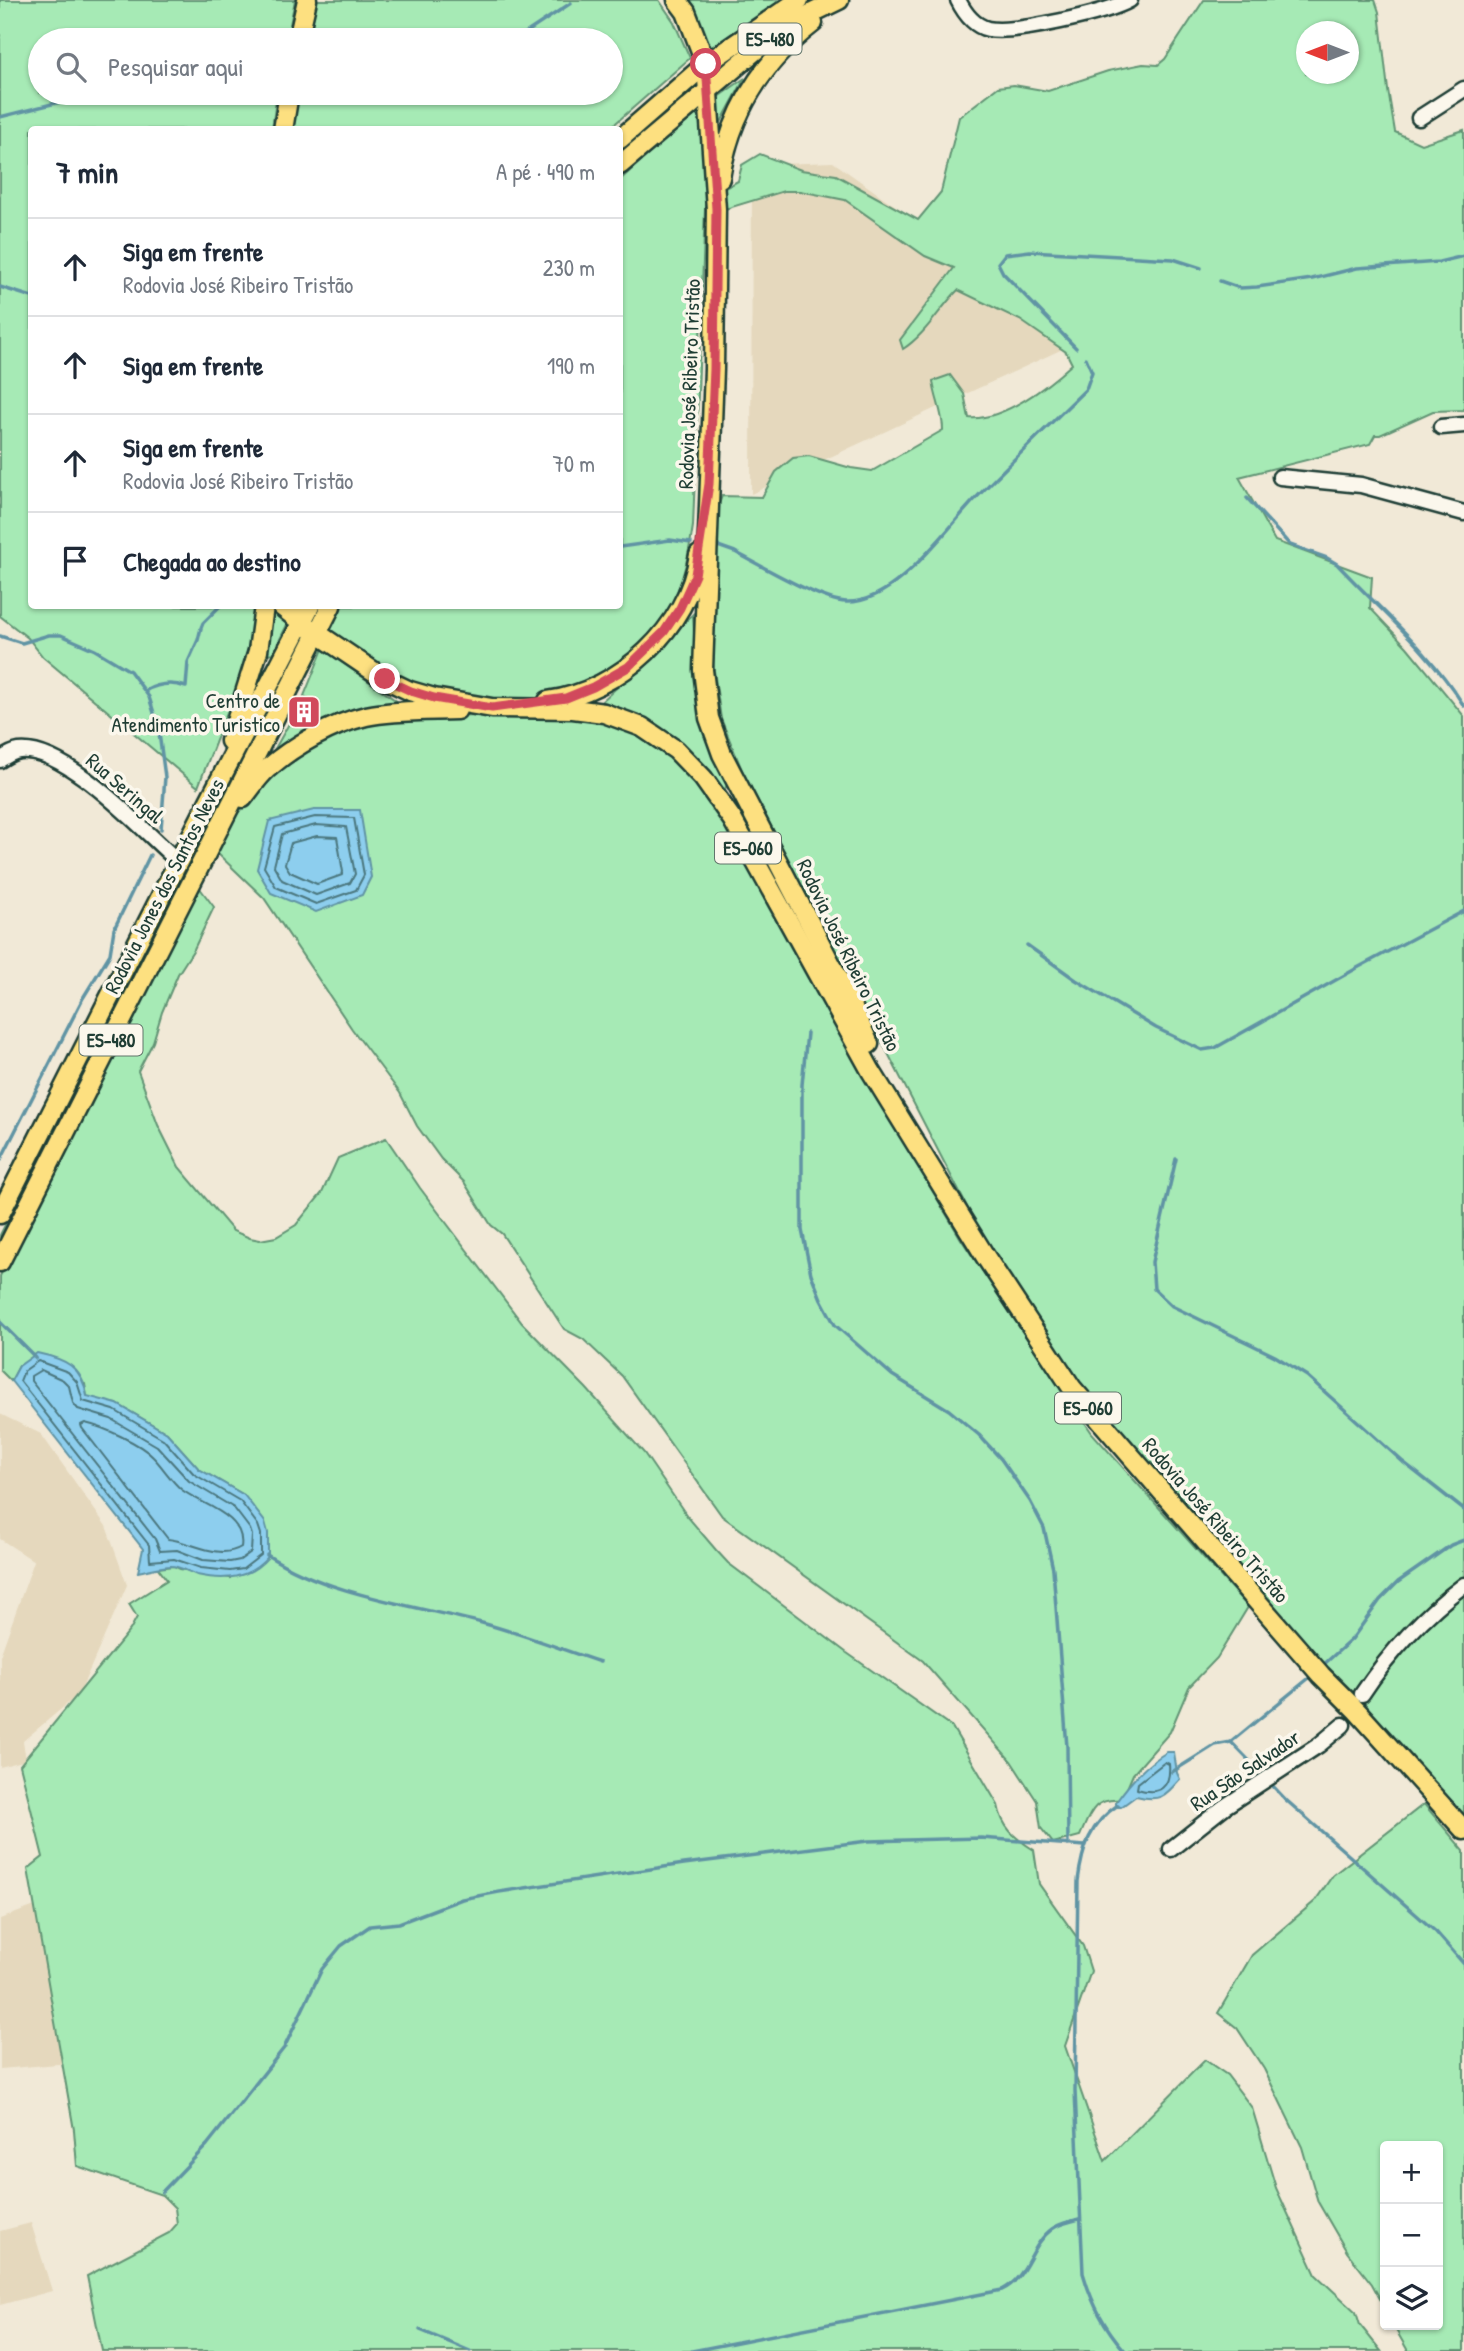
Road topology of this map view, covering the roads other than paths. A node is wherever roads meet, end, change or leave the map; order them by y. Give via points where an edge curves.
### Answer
1 (307, 0) edge
2 (677, 0) edge
3 (799, 0) edge
4 (839, 0) edge
5 (958, 0) edge
6 (1130, 0) edge
7 (301, 28) edge
8 (706, 64) junction
9 (709, 88) junction
10 (1464, 89) edge
11 (287, 105) edge
12 (1419, 118) dead end
13 (284, 126) edge
14 (623, 136) edge
15 (623, 163) edge
16 (716, 209) junction
17 (1464, 425) edge
18 (1441, 427) dead end
19 (1280, 477) dead end
20 (709, 484) junction
21 (1464, 513) edge
22 (264, 609) edge
23 (285, 609) edge
24 (310, 609) edge
25 (328, 609) edge
26 (309, 628) junction
27 (499, 708) junction
28 (0, 761) edge
29 (208, 801) junction
30 (224, 819) junction
31 (178, 862) junction
32 (896, 1111) junction
33 (0, 1214) edge
34 (0, 1262) edge
35 (1464, 1585) edge
36 (1362, 1694) dead end
37 (1343, 1725) dead end
38 (1464, 1830) edge
39 (1171, 1849) dead end

1 - 7 main road
2 - 8 main road, Rodovia José Ribeiro Tristão / ES-060
3 - 8 main road, ES-480
4 - 9 main road, ES-480 via 782,32
4 - 16 main road via 776,55 752,89 723,162
5 - 6 street via 972,20 988,29 1061,21 1103,12
8 - 9 main road, Rodovia José Ribeiro Tristão / ES-060
8 - 14 main road, ES-480
9 - 15 main road, ES-480
9 - 16 main road, Rodovia José Ribeiro Tristão / ES-060
10 - 12 street
11 - 13 main road
16 - 20 main road, Rodovia José Ribeiro Tristão / ES-060
17 - 18 street
19 - 21 street via 1361,485
20 - 27 main road via 695,575 680,608 651,646 628,667 593,687 566,698
20 - 32 main road, Rodovia José Ribeiro Tristão / ES-060 via 703,670 709,718 744,799 847,995
22 - 29 main road via 246,696
23 - 26 main road, Rodovia José Ribeiro Tristão / ES-060
24 - 26 main road, Rodovia Jones dos Santos Neves / ES-480
25 - 26 main road, Rodovia Jones dos Santos Neves / ES-480
26 - 27 main road, Rodovia José Ribeiro Tristão / ES-060 via 411,691
26 - 29 main road, Rodovia Jones dos Santos Neves / ES-480
26 - 30 main road, Rodovia Jones dos Santos Neves / ES-480
27 - 30 main road via 351,721 279,760
27 - 32 main road, Rodovia José Ribeiro Tristão / ES-060 via 604,713 642,727 676,750 732,819
28 - 31 street, Rua Seringal via 18,751 32,751 66,765
29 - 31 main road, Rodovia Jones dos Santos Neves / ES-480
30 - 34 main road, Rodovia Jones dos Santos Neves / ES-480
31 - 33 main road, Rodovia Jones dos Santos Neves / ES-480
32 - 38 main road, Rodovia José Ribeiro Tristão / ES-060 via 991,1266 1084,1404 1321,1675
35 - 36 street via 1399,1644
37 - 39 street, Rua São Salvador

